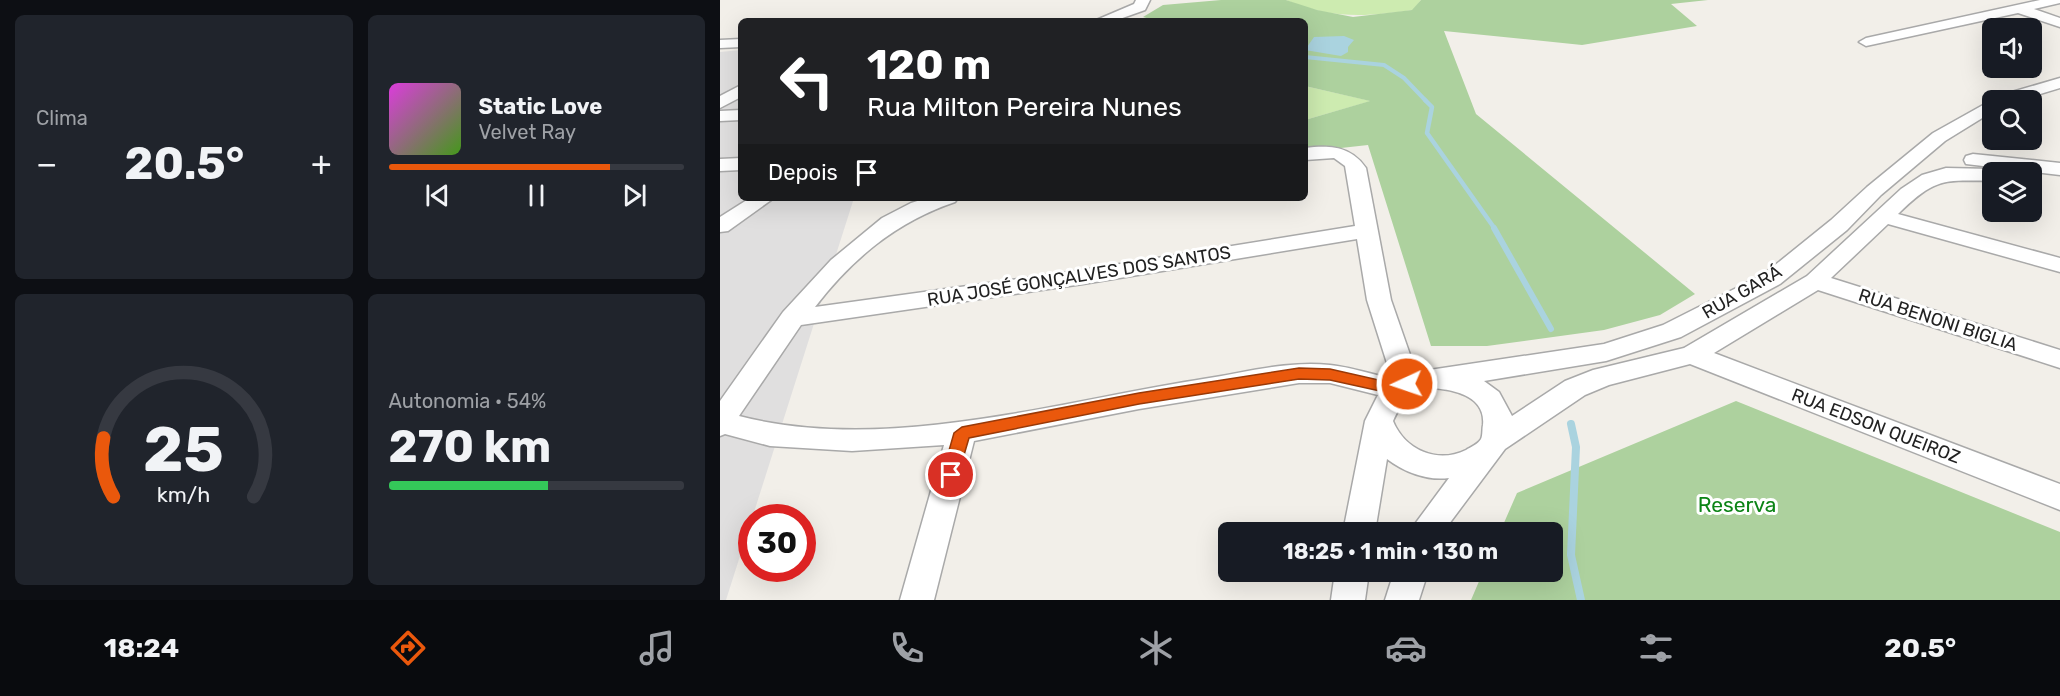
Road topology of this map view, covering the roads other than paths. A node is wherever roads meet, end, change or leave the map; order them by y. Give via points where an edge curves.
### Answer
1 (1143, 0) edge
2 (1992, 0) edge
3 (2058, 0) edge
4 (2018, 9) junction
5 (1109, 18) edge
6 (2060, 23) edge
7 (1866, 42) dead end
8 (738, 43) edge
9 (720, 44) edge
10 (2060, 83) edge
11 (2037, 90) edge
12 (738, 92) edge
13 (720, 103) edge
14 (1982, 111) edge
15 (738, 115) edge
16 (720, 116) edge
17 (1939, 137) junction
18 (1308, 154) edge
19 (1909, 162) junction
20 (738, 164) edge
21 (1982, 164) edge
22 (720, 165) edge
23 (1982, 165) edge
24 (1982, 169) edge
25 (2042, 169) edge
26 (2060, 169) edge
27 (2042, 182) edge
28 (2060, 186) edge
29 (759, 201) edge
30 (938, 201) edge
31 (1883, 216) junction
32 (720, 226) edge
33 (1366, 231) junction
34 (2060, 265) edge
35 (1815, 281) junction
36 (792, 318) junction
37 (1692, 355) junction
38 (2060, 359) edge
39 (1444, 378) junction
40 (1402, 387) junction
41 (1379, 421) junction
42 (721, 423) edge
43 (962, 433) junction
44 (1490, 447) junction
45 (2060, 497) edge
46 (1361, 522) edge
47 (1433, 522) edge
48 (1351, 582) edge
49 (1408, 582) edge
50 (917, 600) edge
51 (1348, 600) edge
52 (1402, 600) edge

1 - 5 street via 1140,7
2 - 4 street
3 - 4 street
4 - 6 street
4 - 7 street
8 - 9 street
10 - 11 street
12 - 13 street
14 - 17 street, RUA GARÁ
15 - 16 street
17 - 19 street, RUA GARÁ
17 - 21 street
18 - 33 street via 1341,154 1352,159
19 - 23 street via 1964,159
19 - 39 street, RUA GARÁ via 1772,279 1672,331 1606,352
20 - 22 street
24 - 31 street via 1929,180
25 - 26 street
27 - 28 street
29 - 32 street
30 - 36 street via 917,207 885,227 830,272
31 - 34 street
31 - 35 street
33 - 36 street, RUA JOSÉ GONÇALVES DOS SANTOS via 1083,277
33 - 40 street
35 - 37 street
35 - 38 street, RUA BENONI BIGLIA
36 - 42 street
37 - 44 street via 1575,388
37 - 45 street, RUA EDSON QUEIROZ
39 - 40 street via 1425,379
39 - 44 street via 1470,385 1490,399 1499,419
40 - 41 street via 1383,406
40 - 43 street via 1330,374 1299,374
41 - 44 street via 1383,436 1394,450 1431,466 1451,467 1470,462
41 - 46 street
42 - 43 street via 770,435 852,440
43 - 50 street
44 - 47 street
48 - 51 street
49 - 52 street

